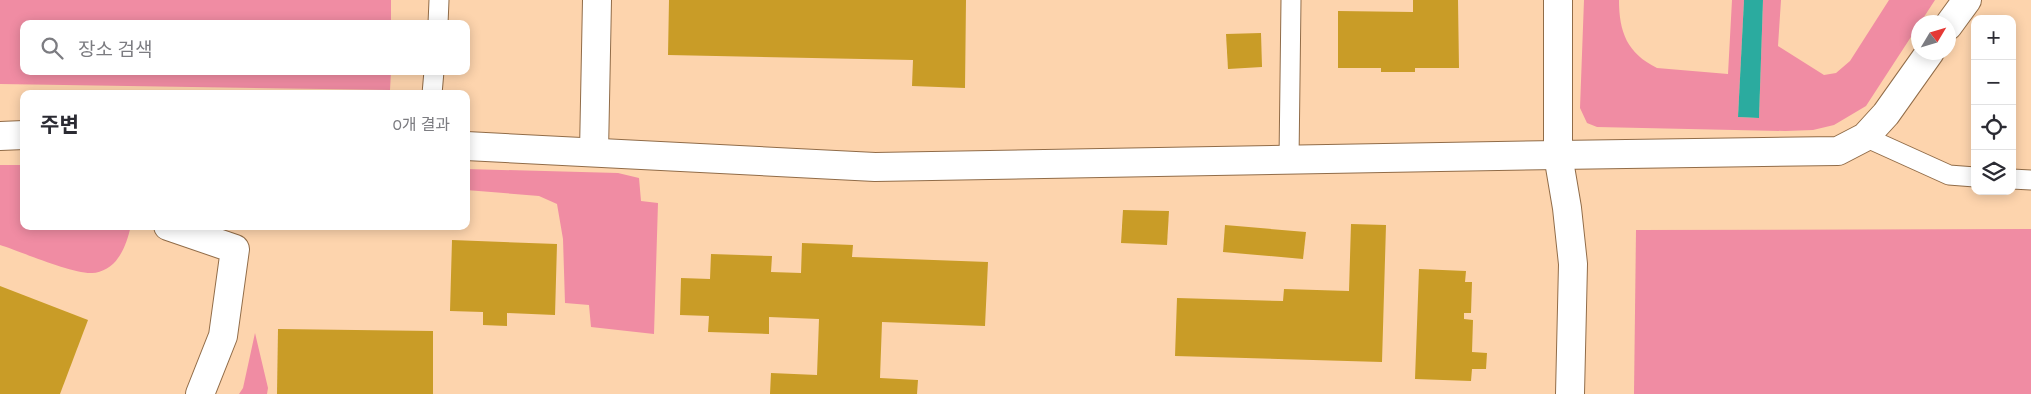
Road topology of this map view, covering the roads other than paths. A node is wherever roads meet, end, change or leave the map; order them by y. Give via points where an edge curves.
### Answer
1 (439, 0) edge
2 (597, 0) edge
3 (1291, 0) edge
4 (1558, 0) edge
5 (1967, 0) edge
6 (1956, 15) edge
7 (438, 20) edge
8 (1924, 60) edge
9 (434, 75) edge
10 (432, 90) edge
11 (20, 135) edge
12 (0, 136) edge
13 (1865, 137) junction
14 (470, 146) edge
15 (594, 152) junction
16 (1558, 155) junction
17 (1289, 160) junction
18 (1971, 177) edge
19 (2016, 179) edge
20 (2031, 180) edge
21 (180, 230) edge
22 (200, 394) edge
23 (1570, 394) edge

1 - 7 lane
2 - 15 street
3 - 17 lane
4 - 16 street
5 - 6 street
8 - 13 street via 1886,114
9 - 10 lane
11 - 12 street
13 - 16 street via 1838,151
13 - 18 lane via 1949,176
14 - 15 street
15 - 17 street via 875,167
16 - 17 street
16 - 23 street via 1573,264
19 - 20 lane
21 - 22 street via 235,249 223,336

